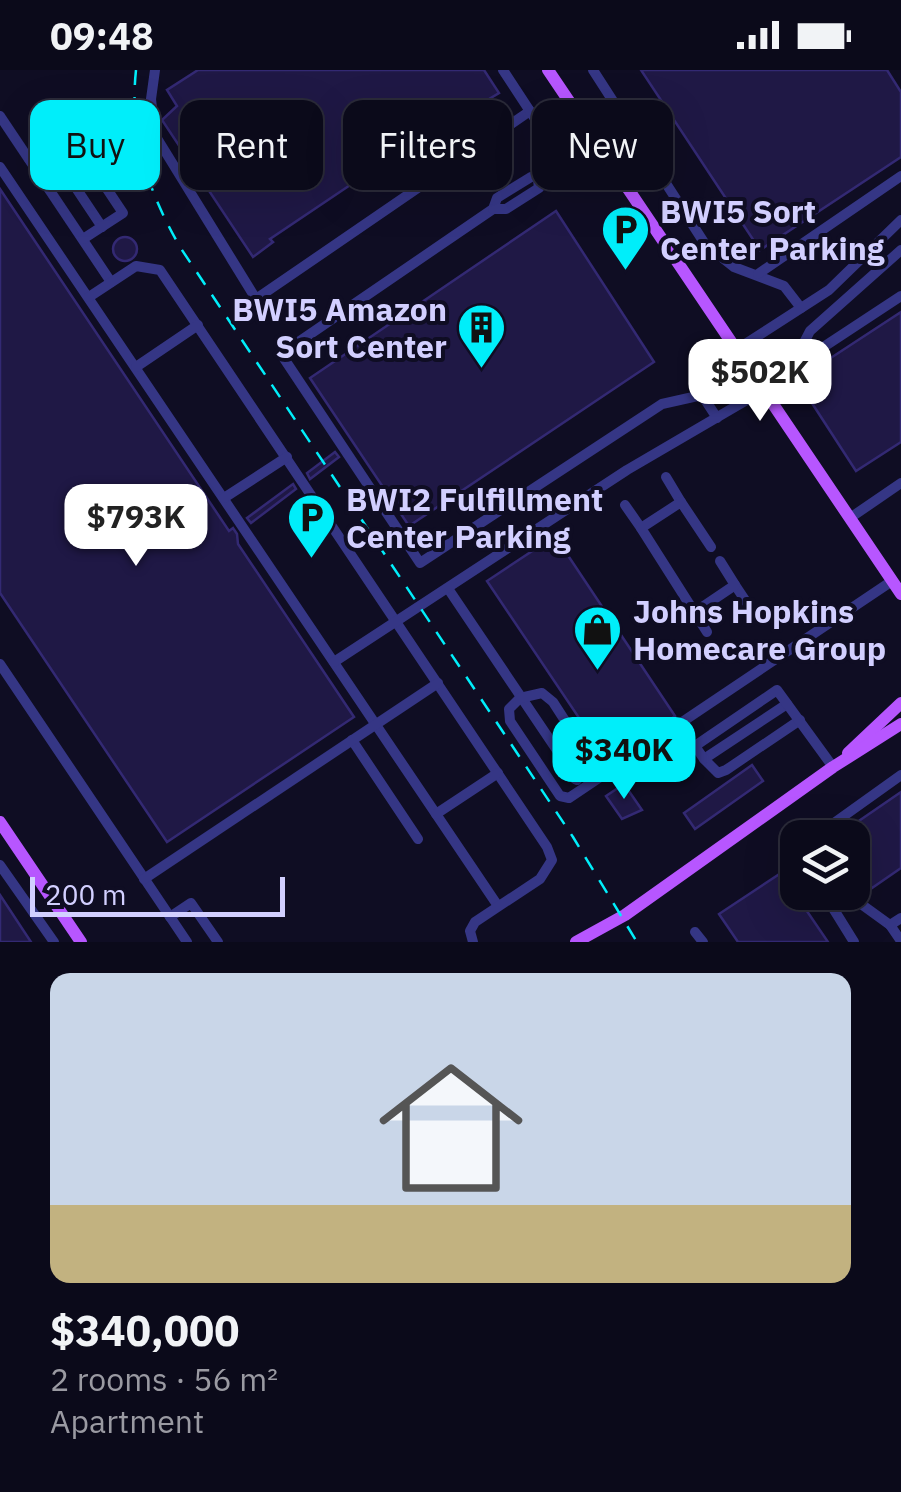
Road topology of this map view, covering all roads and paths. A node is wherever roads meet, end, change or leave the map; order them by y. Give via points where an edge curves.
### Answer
1 (156, 70) edge
2 (503, 70) edge
3 (548, 70) edge
4 (593, 70) edge
5 (569, 100) edge
6 (530, 112) junction
7 (532, 115) edge
8 (0, 116) edge
9 (29, 158) joint
10 (0, 167) edge
11 (901, 176) edge
12 (532, 178) edge
13 (77, 190) edge
14 (108, 190) edge
15 (629, 190) edge
16 (901, 220) edge
17 (102, 227) junction
18 (83, 240) junction
19 (901, 250) edge
20 (758, 274) junction
21 (111, 282) junction
22 (901, 296) edge
23 (89, 297) junction
24 (802, 308) junction
25 (198, 325) junction
26 (825, 346) dead end
27 (736, 350) junction
28 (136, 367) junction
29 (763, 391) junction
30 (717, 418) junction
31 (287, 456) junction
32 (666, 477) dead end
33 (901, 483) edge
34 (224, 498) junction
35 (681, 502) junction
36 (625, 505) dead end
37 (850, 518) junction
38 (640, 528) junction
39 (711, 547) dead end
40 (720, 561) dead end
41 (892, 581) junction
42 (735, 585) junction
43 (449, 590) junction
44 (901, 597) edge
45 (749, 606) dead end
46 (694, 612) junction
47 (398, 621) junction
48 (707, 632) dead end
49 (334, 662) junction
50 (0, 664) edge
51 (438, 682) junction
52 (520, 698) junction
53 (901, 704) edge
54 (800, 720) junction
55 (376, 724) junction
56 (901, 724) edge
57 (352, 740) junction
58 (832, 766) junction
59 (498, 773) junction
60 (901, 776) edge
61 (575, 778) junction
62 (583, 790) junction
63 (436, 814) junction
64 (838, 820) edge
65 (0, 822) edge
66 (418, 838) dead end
67 (0, 865) edge
68 (144, 879) junction
69 (498, 906) junction
70 (834, 910) edge
71 (869, 910) edge
72 (170, 918) junction
73 (901, 918) edge
74 (890, 926) junction
75 (694, 932) dead end
76 (901, 941) edge
77 (54, 942) edge
78 (81, 942) edge
79 (187, 942) edge
80 (218, 942) edge
81 (473, 942) edge
82 (576, 942) edge
83 (703, 942) edge
84 (854, 942) edge

1 - 6 lane via 150,99 154,135 256,299
2 - 6 lane
3 - 5 main road
4 - 20 lane via 706,244 734,267
6 - 7 lane
8 - 9 lane
9 - 18 lane
10 - 23 lane
11 - 20 lane
12 - 30 lane via 281,354 420,564 662,404 702,395
13 - 17 lane
14 - 17 lane via 124,213
15 - 27 main road
16 - 24 lane
17 - 18 lane
18 - 21 lane
19 - 29 lane via 810,331 786,377
20 - 24 lane via 784,286
21 - 23 lane
21 - 25 lane via 136,266 157,268
22 - 26 lane
23 - 28 lane
24 - 27 lane
25 - 28 lane
25 - 31 lane
27 - 29 main road
28 - 34 lane
29 - 30 lane
29 - 37 main road
30 - 43 lane
31 - 34 lane
31 - 47 lane
32 - 35 lane
33 - 37 lane
34 - 49 lane
35 - 38 lane
35 - 39 lane
36 - 38 lane
37 - 41 main road
38 - 46 lane
40 - 42 lane
41 - 44 main road
41 - 62 lane
42 - 45 lane
42 - 46 lane
43 - 47 lane
43 - 52 lane
46 - 48 lane
47 - 49 lane
47 - 51 lane
49 - 55 lane
50 - 68 lane
51 - 55 lane
51 - 59 lane
52 - 61 lane
52 - 61 lane via 542,693 553,702 591,761
52 - 62 lane via 510,720 550,781 565,800
53 - 58 main road
54 - 54 lane via 778,690 695,746 718,774
54 - 58 lane
55 - 57 lane
55 - 63 lane
56 - 58 main road
57 - 66 lane
57 - 68 lane
58 - 82 main road via 625,915
59 - 63 lane
59 - 69 lane via 552,860 545,875
60 - 64 lane
61 - 62 lane
63 - 69 lane
65 - 78 main road
67 - 77 lane
68 - 72 lane
69 - 81 lane via 472,925
70 - 84 lane
71 - 74 lane
72 - 79 lane
72 - 80 lane via 191,903
73 - 74 lane
74 - 76 lane
75 - 83 lane

